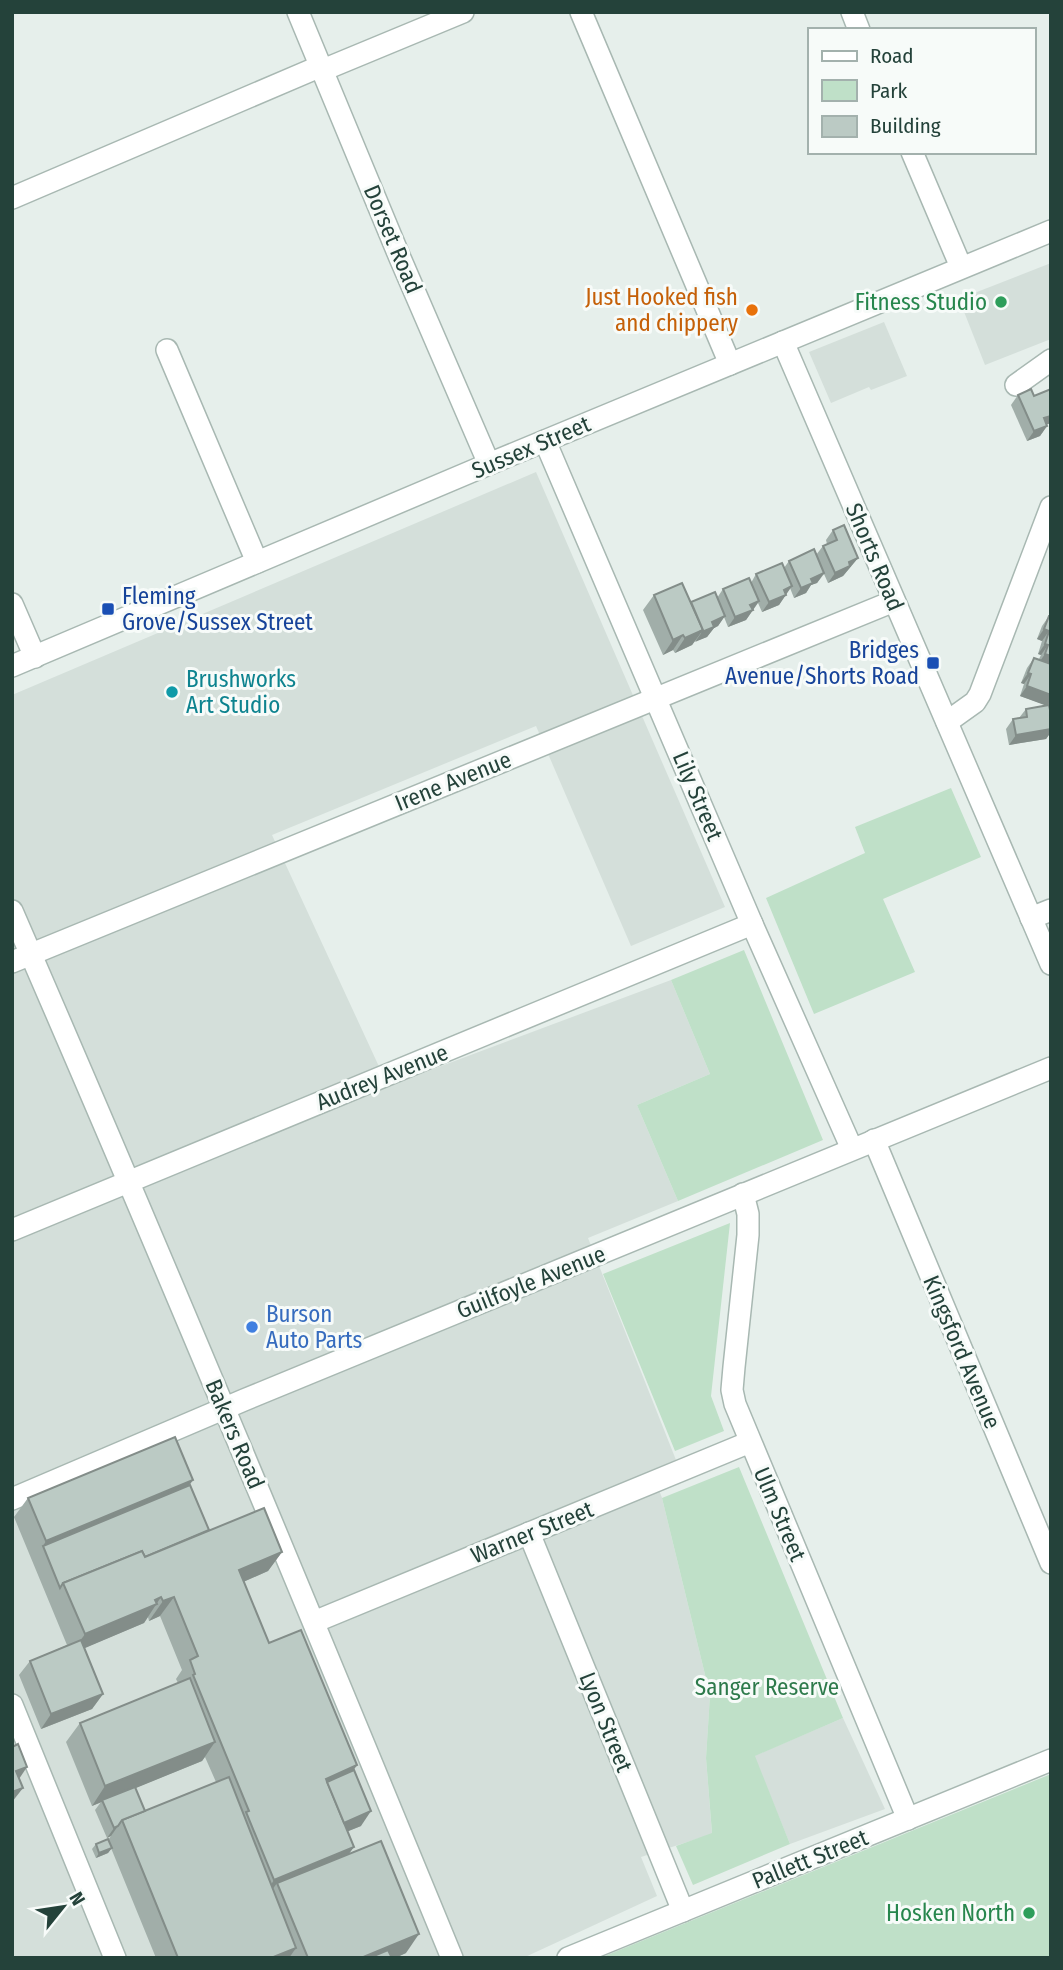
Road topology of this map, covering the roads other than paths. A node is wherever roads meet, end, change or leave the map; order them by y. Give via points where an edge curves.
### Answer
1 (298, 12) edge
2 (463, 12) edge
3 (581, 12) edge
4 (322, 68) junction
5 (913, 154) edge
6 (12, 198) edge
7 (1051, 231) edge
8 (961, 267) junction
9 (783, 342) junction
10 (167, 350) dead end
11 (1051, 360) edge
12 (730, 364) junction
13 (1016, 385) dead end
14 (545, 441) junction
15 (489, 464) junction
16 (1051, 507) edge
17 (257, 562) junction
18 (894, 601) junction
19 (12, 604) edge
20 (35, 657) junction
21 (12, 666) edge
22 (656, 698) junction
23 (947, 722) junction
24 (12, 911) edge
25 (1041, 914) edge
26 (752, 924) junction
27 (21, 958) edge
28 (1051, 964) edge
29 (1051, 1068) edge
30 (874, 1140) junction
31 (852, 1149) junction
32 (129, 1181) junction
33 (743, 1194) junction
34 (12, 1230) edge
35 (224, 1408) junction
36 (750, 1442) junction
37 (12, 1499) edge
38 (529, 1533) junction
39 (1051, 1563) edge
40 (314, 1622) junction
41 (12, 1705) edge
42 (1051, 1760) edge
43 (908, 1819) junction
44 (683, 1911) junction
45 (115, 1958) edge
46 (452, 1958) edge
47 (568, 1958) edge

1 - 4 street, Dorset Road
2 - 4 street
3 - 12 street
4 - 6 street
4 - 15 street, Dorset Road
5 - 8 street
7 - 8 street, Sussex Street
8 - 9 street, Sussex Street
9 - 12 street, Sussex Street
9 - 18 street, Shorts Road
10 - 17 street
11 - 13 street
12 - 14 street, Sussex Street
14 - 15 street, Sussex Street
14 - 22 street, Lily Street
15 - 17 street, Sussex Street
16 - 23 street via 980,694
17 - 20 street, Sussex Street
18 - 22 street, Irene Avenue
18 - 23 street, Shorts Road
19 - 20 street
20 - 21 street, Sussex Street
22 - 26 street, Lily Street
22 - 27 street, Irene Avenue
23 - 25 street, Shorts Road
24 - 27 street, Bakers Road
25 - 28 street, Shorts Road
26 - 31 street, Lily Street
26 - 32 street, Audrey Avenue
27 - 32 street, Bakers Road
29 - 30 street, Guilfoyle Avenue
30 - 31 street, Guilfoyle Avenue
30 - 39 street, Kingsford Avenue
31 - 33 street, Guilfoyle Avenue
32 - 34 street, Audrey Avenue
32 - 35 street, Bakers Road
33 - 35 street, Guilfoyle Avenue
33 - 36 street, Ulm Street via 748,1235 732,1390
35 - 37 street, Guilfoyle Avenue
35 - 40 street, Bakers Road
36 - 38 street, Warner Street
36 - 43 street, Ulm Street
38 - 40 street, Warner Street
38 - 44 street, Lyon Street
40 - 46 street, Bakers Road
41 - 45 street
42 - 43 street, Pallett Street
43 - 44 street, Pallett Street
44 - 47 street, Pallett Street

